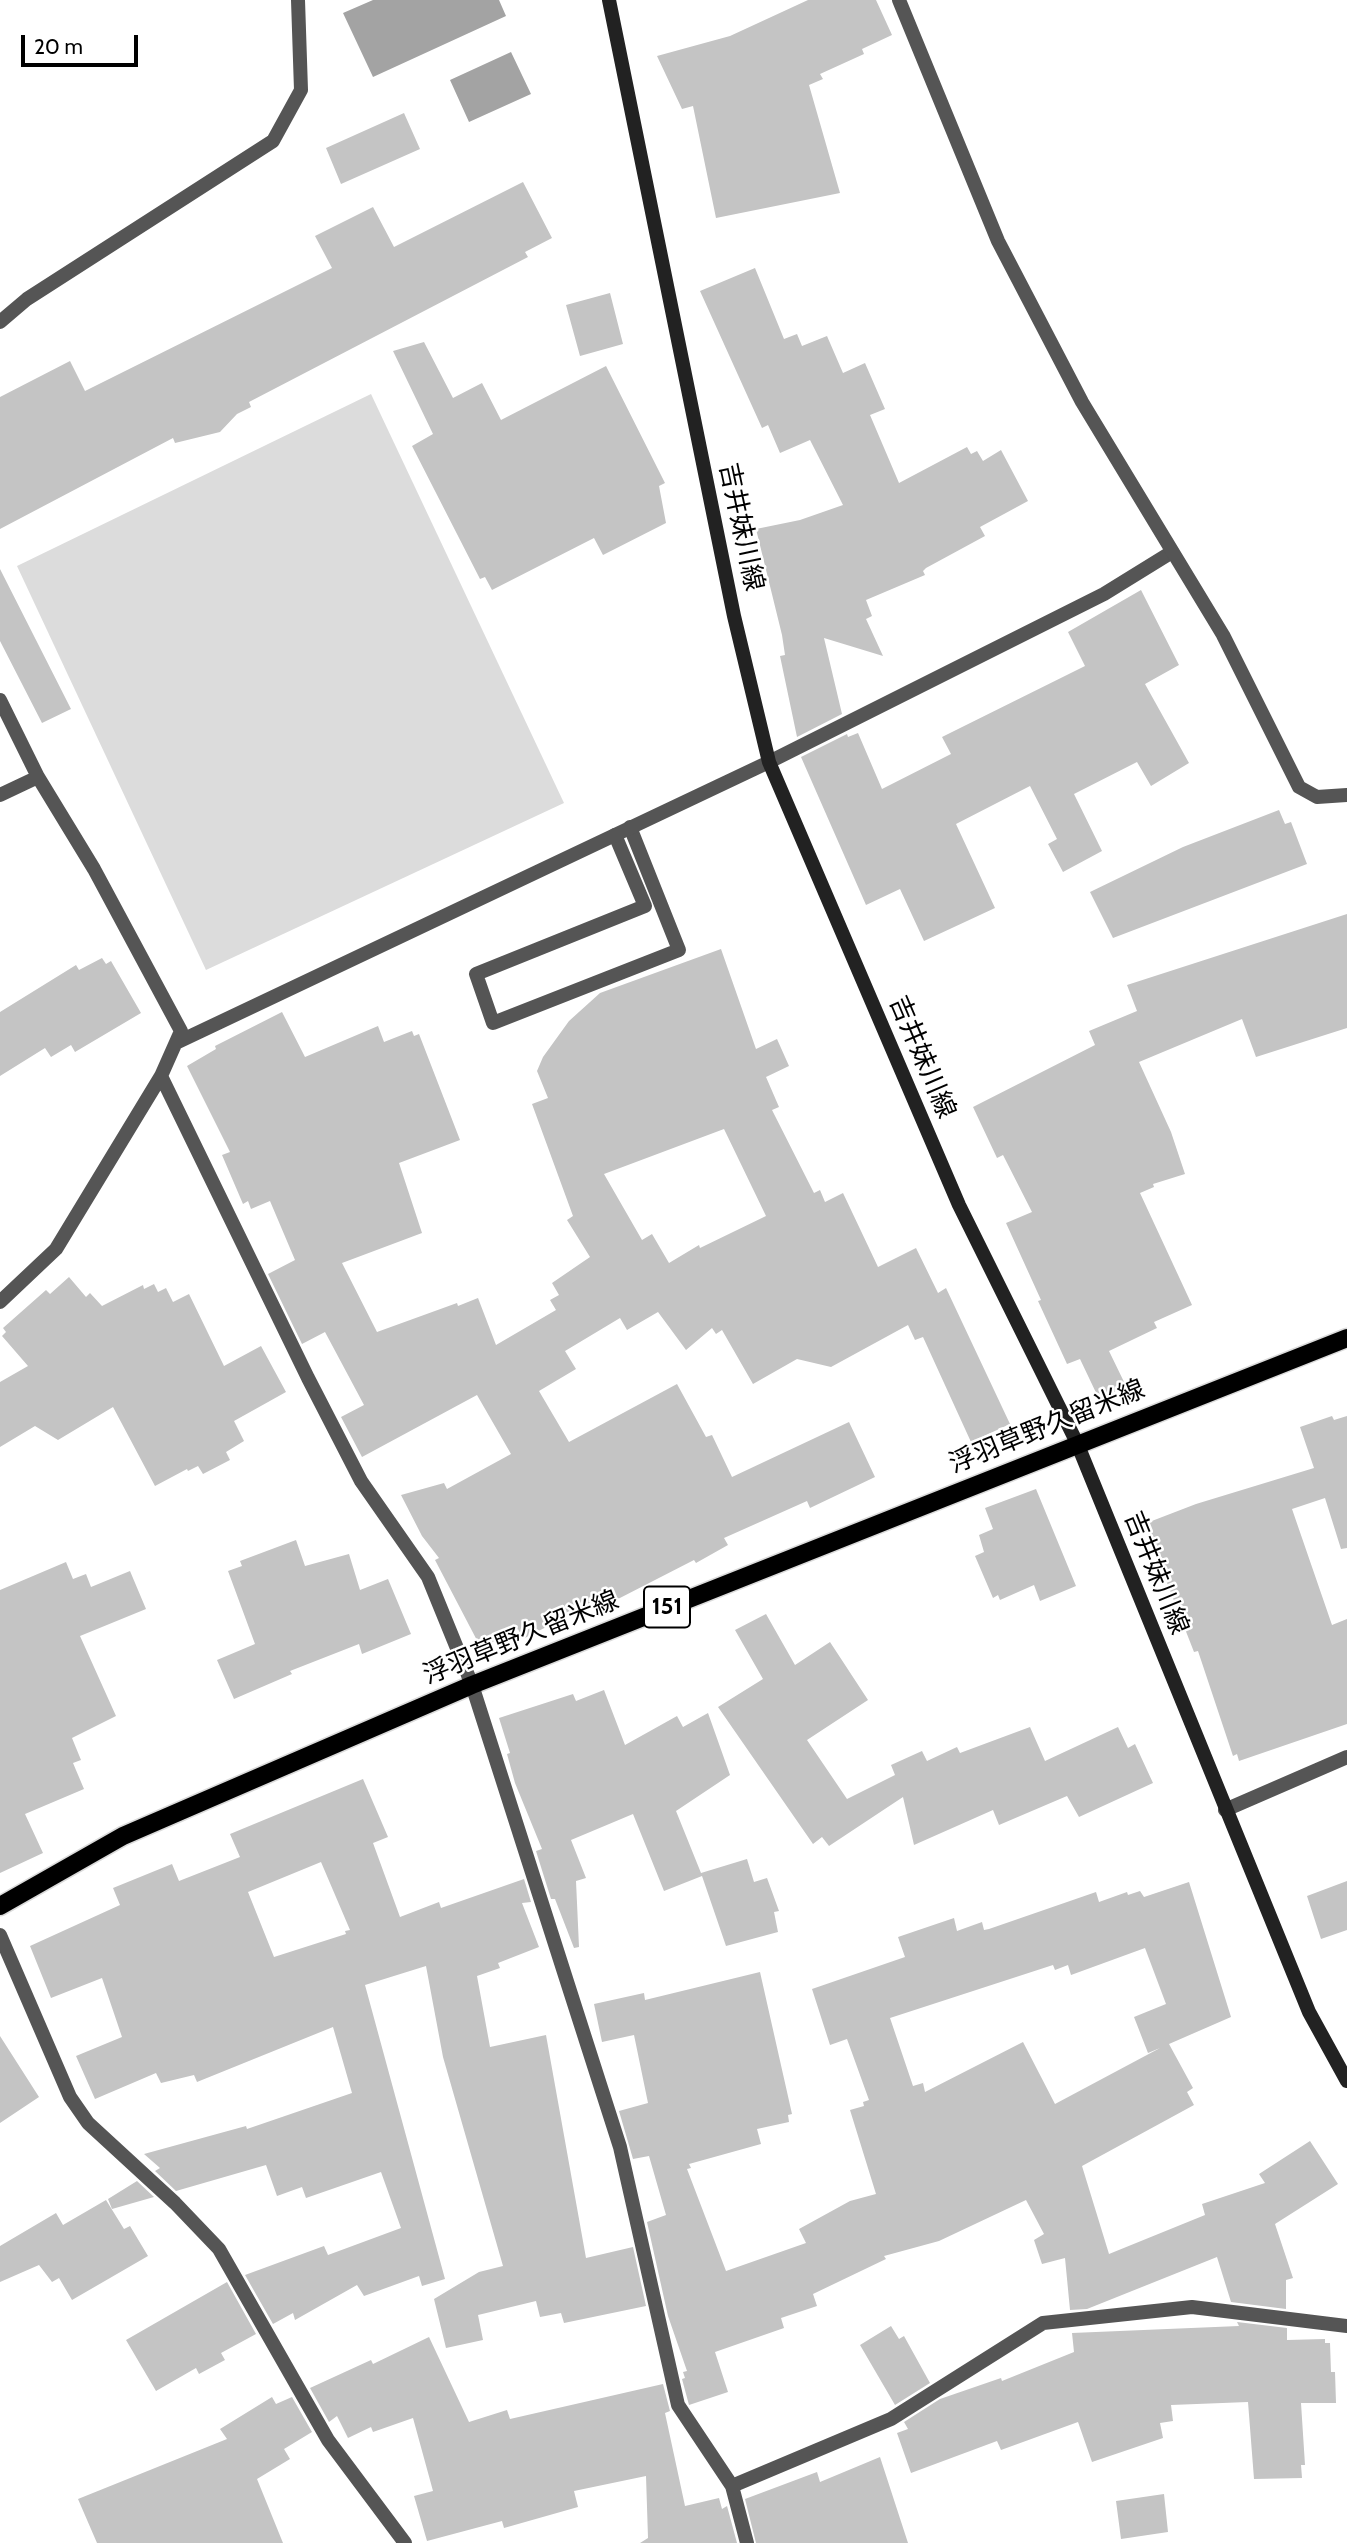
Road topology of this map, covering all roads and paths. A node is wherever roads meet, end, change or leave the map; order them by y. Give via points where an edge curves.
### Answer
1 (298, 0) edge
2 (609, 0) edge
3 (899, 0) edge
4 (0, 322) edge
5 (1172, 552) junction
6 (0, 700) edge
7 (769, 762) junction
8 (38, 777) junction
9 (0, 795) edge
10 (1347, 795) edge
11 (630, 827) junction
12 (615, 835) junction
13 (178, 1042) junction
14 (161, 1076) junction
15 (0, 1302) edge
16 (1347, 1338) edge
17 (1077, 1443) junction
18 (472, 1685) junction
19 (1347, 1758) edge
20 (1225, 1810) junction
21 (0, 1906) edge
22 (0, 1935) edge
23 (1347, 2081) edge
24 (1347, 2326) edge
25 (732, 2486) junction
26 (405, 2543) edge
27 (747, 2543) edge

1 - 4 street via 301,90 273,141 27,299
2 - 7 main road, 吉井妹川線 via 734,616
3 - 5 street via 998,242 1082,402
5 - 7 street via 1104,594
5 - 10 street via 1223,635 1299,787 1317,797
6 - 8 street
7 - 11 street
7 - 17 main road, 吉井妹川線 via 959,1205
8 - 9 street
8 - 13 street via 181,1031
11 - 12 street
11 - 12 street via 679,950 493,1023 476,974 645,906
12 - 13 street
13 - 14 street
14 - 15 street via 56,1249
14 - 18 street via 361,1482 428,1577
16 - 17 main road, 浮羽草野久留米線 / 151
17 - 18 main road, 浮羽草野久留米線 / 151
17 - 20 main road, 吉井妹川線
18 - 21 main road, 浮羽草野久留米線 / 151 via 123,1836
18 - 25 street via 620,2147 678,2405
19 - 20 street
20 - 23 main road, 吉井妹川線 via 1309,2012
22 - 26 street via 70,2097 88,2123 219,2249 328,2440
24 - 25 street via 1192,2307 1043,2323 891,2419
25 - 27 street

